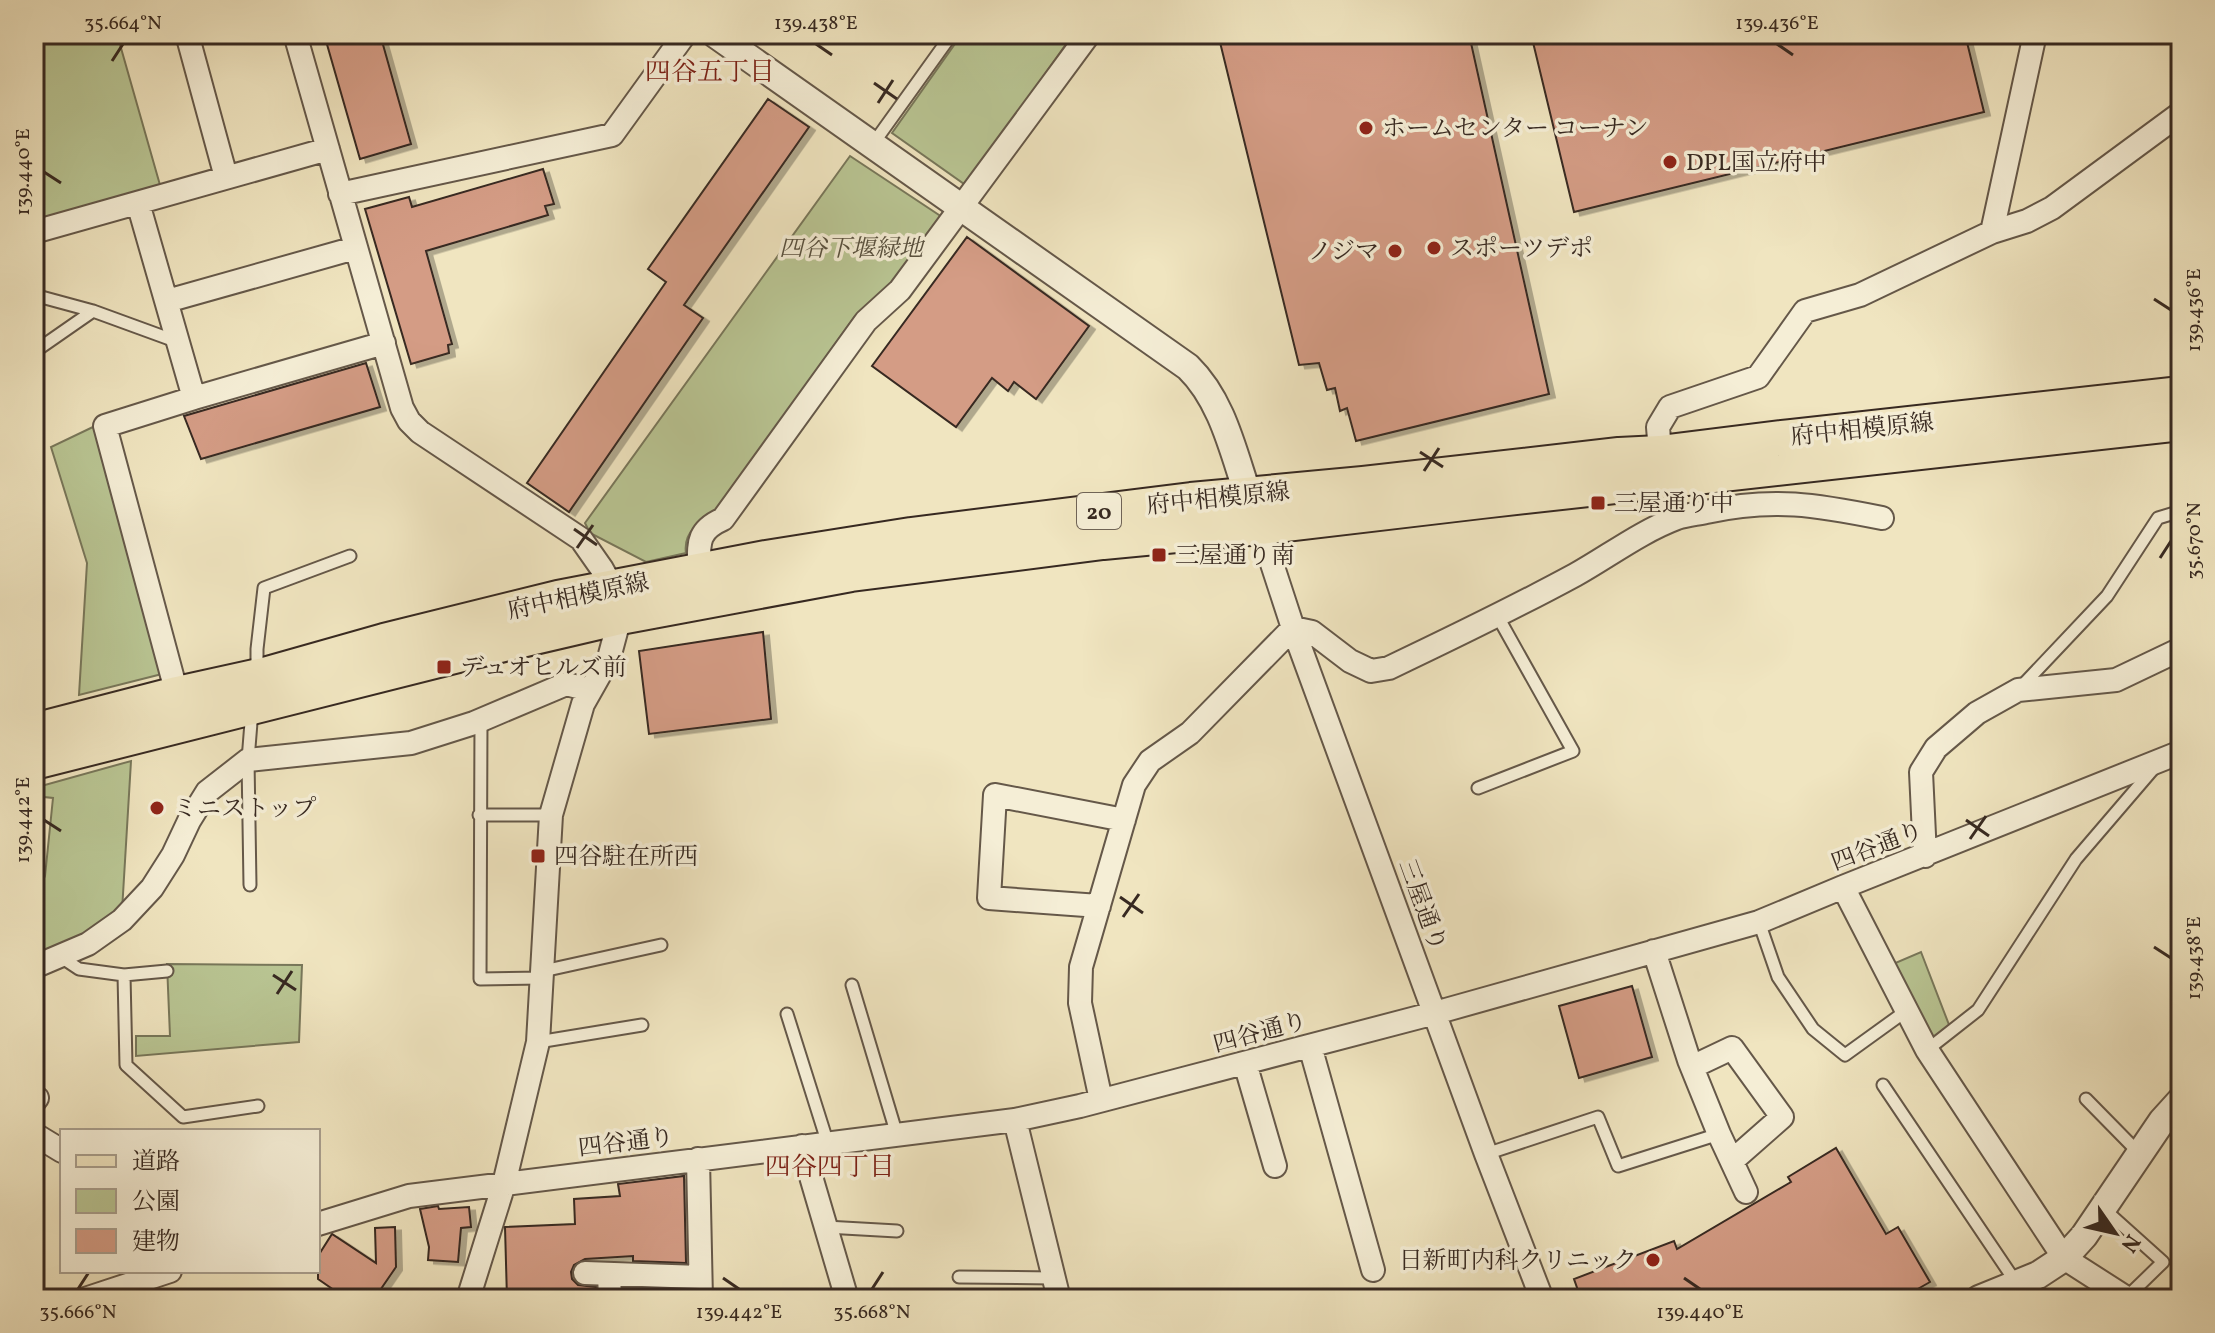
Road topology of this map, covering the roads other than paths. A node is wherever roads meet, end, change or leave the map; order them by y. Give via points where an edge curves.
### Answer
1 (187, 34) edge
2 (295, 34) edge
3 (685, 34) edge
4 (715, 34) edge
5 (952, 34) edge
6 (1089, 34) edge
7 (2035, 34) edge
8 (2181, 113) edge
9 (872, 146) junction
10 (328, 149) junction
11 (226, 177) junction
12 (340, 194) junction
13 (138, 203) junction
14 (961, 209) junction
15 (34, 232) edge
16 (1992, 232) junction
17 (355, 248) junction
18 (34, 295) edge
19 (167, 301) junction
20 (93, 311) junction
21 (179, 343) junction
22 (384, 343) junction
23 (34, 352) edge
24 (2181, 394) edge
25 (194, 398) junction
26 (2181, 423) edge
27 (1661, 467) junction
28 (1247, 494) junction
29 (2181, 511) edge
30 (1882, 518) dead end
31 (1260, 527) junction
32 (350, 556) dead end
33 (699, 571) junction
34 (616, 602) junction
35 (1498, 617) junction
36 (1293, 628) junction
37 (2181, 649) edge
38 (261, 690) junction
39 (590, 690) junction
40 (2018, 690) junction
41 (177, 694) junction
42 (481, 720) junction
43 (34, 731) edge
44 (2181, 752) edge
45 (248, 760) junction
46 (34, 762) edge
47 (2160, 762) junction
48 (1478, 788) dead end
49 (479, 815) junction
50 (551, 815) junction
51 (1124, 820) junction
52 (1925, 856) junction
53 (250, 885) dead end
54 (1843, 887) junction
55 (1099, 906) junction
56 (1759, 922) junction
57 (661, 945) dead end
58 (1654, 951) junction
59 (59, 956) junction
60 (34, 967) edge
61 (167, 971) dead end
62 (124, 975) junction
63 (542, 975) junction
64 (852, 985) dead end
65 (1906, 1011) junction
66 (1435, 1013) junction
67 (787, 1014) dead end
68 (642, 1025) dead end
69 (538, 1042) junction
70 (1310, 1046) junction
71 (1927, 1050) junction
72 (1245, 1063) junction
73 (1692, 1067) junction
74 (1883, 1085) dead end
75 (34, 1096) edge
76 (2086, 1099) dead end
77 (1101, 1100) junction
78 (2181, 1100) edge
79 (34, 1102) edge
80 (258, 1106) dead end
81 (1015, 1120) junction
82 (34, 1134) edge
83 (1719, 1134) junction
84 (897, 1135) junction
85 (828, 1144) junction
86 (802, 1146) junction
87 (60, 1150) edge
88 (2140, 1153) junction
89 (1486, 1154) junction
90 (698, 1159) junction
91 (1732, 1161) junction
92 (1275, 1166) dead end
93 (504, 1184) junction
94 (1746, 1192) dead end
95 (2103, 1208) junction
96 (320, 1223) edge
97 (826, 1227) junction
98 (897, 1231) dead end
99 (2064, 1258) junction
100 (1373, 1270) dead end
101 (164, 1273) edge
102 (585, 1273) dead end
103 (609, 1274) junction
104 (959, 1277) dead end
105 (2017, 1285) junction
106 (700, 1288) edge
107 (1056, 1289) edge
108 (2127, 1298) edge
109 (85, 1299) edge
110 (468, 1299) edge
111 (610, 1299) edge
112 (847, 1299) edge
113 (1542, 1299) edge
114 (1979, 1299) edge

1 - 11 street
2 - 10 street
3 - 12 street via 612,135
4 - 9 street
5 - 9 lane
6 - 14 street
7 - 16 street
8 - 16 street via 2052,208
9 - 14 street
10 - 11 street
10 - 12 street
11 - 13 street
12 - 17 street
13 - 15 street
13 - 19 street
14 - 28 street via 1200,378 1220,414
14 - 33 street via 900,290 866,321 723,519 699,539
16 - 27 street via 1860,295 1805,311 1758,377 1670,407 1658,427
17 - 19 street
17 - 22 street
18 - 20 lane
19 - 21 street
20 - 21 lane
20 - 23 lane
21 - 25 street
22 - 25 street
22 - 34 street via 409,421 451,455 581,539
24 - 27 main road, 府中相模原線 / 20 via 1774,438
25 - 41 street via 105,426
26 - 27 main road, 府中相模原線 / 20
27 - 28 main road, 府中相模原線 / 20 via 1619,455
27 - 31 main road, 府中相模原線 / 20
28 - 31 street
28 - 33 main road, 府中相模原線 / 20 via 911,535
29 - 40 lane via 2158,518 2107,596
30 - 35 street via 1772,503 1678,518
31 - 34 main road, 府中相模原線 / 20
31 - 36 street, 三屋通り
32 - 38 lane via 264,588 257,649
33 - 34 main road, 府中相模原線 / 20
34 - 38 main road, 府中相模原線 / 20 via 558,598 384,641
34 - 39 street via 609,658
35 - 36 street via 1389,668 1371,671 1312,632
35 - 48 lane via 1573,751
36 - 51 street via 1190,733 1150,761 1134,785
36 - 66 street, 三屋通り
37 - 40 street via 2116,680
38 - 41 main road, 府中相模原線 / 20
38 - 45 lane
38 - 46 main road, 府中相模原線 / 20
39 - 42 street via 566,684
39 - 50 street
40 - 52 street via 1977,713 1936,748 1921,772
41 - 43 main road, 府中相模原線 / 20
42 - 45 street via 411,743
42 - 49 lane
44 - 47 street, 四谷通り
45 - 53 lane
45 - 59 street via 207,792 152,888 122,920
47 - 52 street, 四谷通り
47 - 71 lane via 2076,859 1978,1010
49 - 50 lane
49 - 63 lane via 480,979
50 - 63 street
51 - 55 street
51 - 55 street via 995,795 989,898
52 - 54 street, 四谷通り
54 - 56 street, 四谷通り
54 - 65 street
55 - 77 street via 1081,967 1080,1003
56 - 58 street, 四谷通り
56 - 65 lane via 1778,977 1813,1029 1845,1055
57 - 63 lane
58 - 66 street, 四谷通り
58 - 73 street
59 - 60 street
59 - 62 lane via 79,969
61 - 62 lane
62 - 80 lane via 126,1065 183,1117
63 - 69 street
64 - 84 lane
65 - 71 street
66 - 70 street, 四谷通り
66 - 89 street, 三屋通り
67 - 85 lane
68 - 69 lane
69 - 93 street
70 - 72 street, 四谷通り
70 - 100 street
71 - 99 street
72 - 77 street, 四谷通り
72 - 92 street
73 - 83 street
73 - 91 street via 1732,1048 1782,1117
74 - 105 lane
75 - 79 street
76 - 88 lane
77 - 81 street, 四谷通り
78 - 88 street
81 - 84 street, 四谷通り
81 - 107 street
82 - 87 street
83 - 89 lane via 1618,1166 1598,1117
83 - 91 street
84 - 85 street, 四谷通り
85 - 86 street, 四谷通り
86 - 90 street, 四谷通り
86 - 97 street
88 - 95 street
89 - 113 street, 三屋通り
90 - 93 street, 四谷通り
90 - 106 street
91 - 94 street
93 - 96 street, 四谷通り via 409,1196
93 - 110 street
95 - 99 street
95 - 108 lane via 2163,1262
97 - 98 lane
97 - 112 street
99 - 105 street
99 - 108 street
101 - 109 street
102 - 103 street
103 - 106 street
103 - 111 street
104 - 107 lane
105 - 114 street

